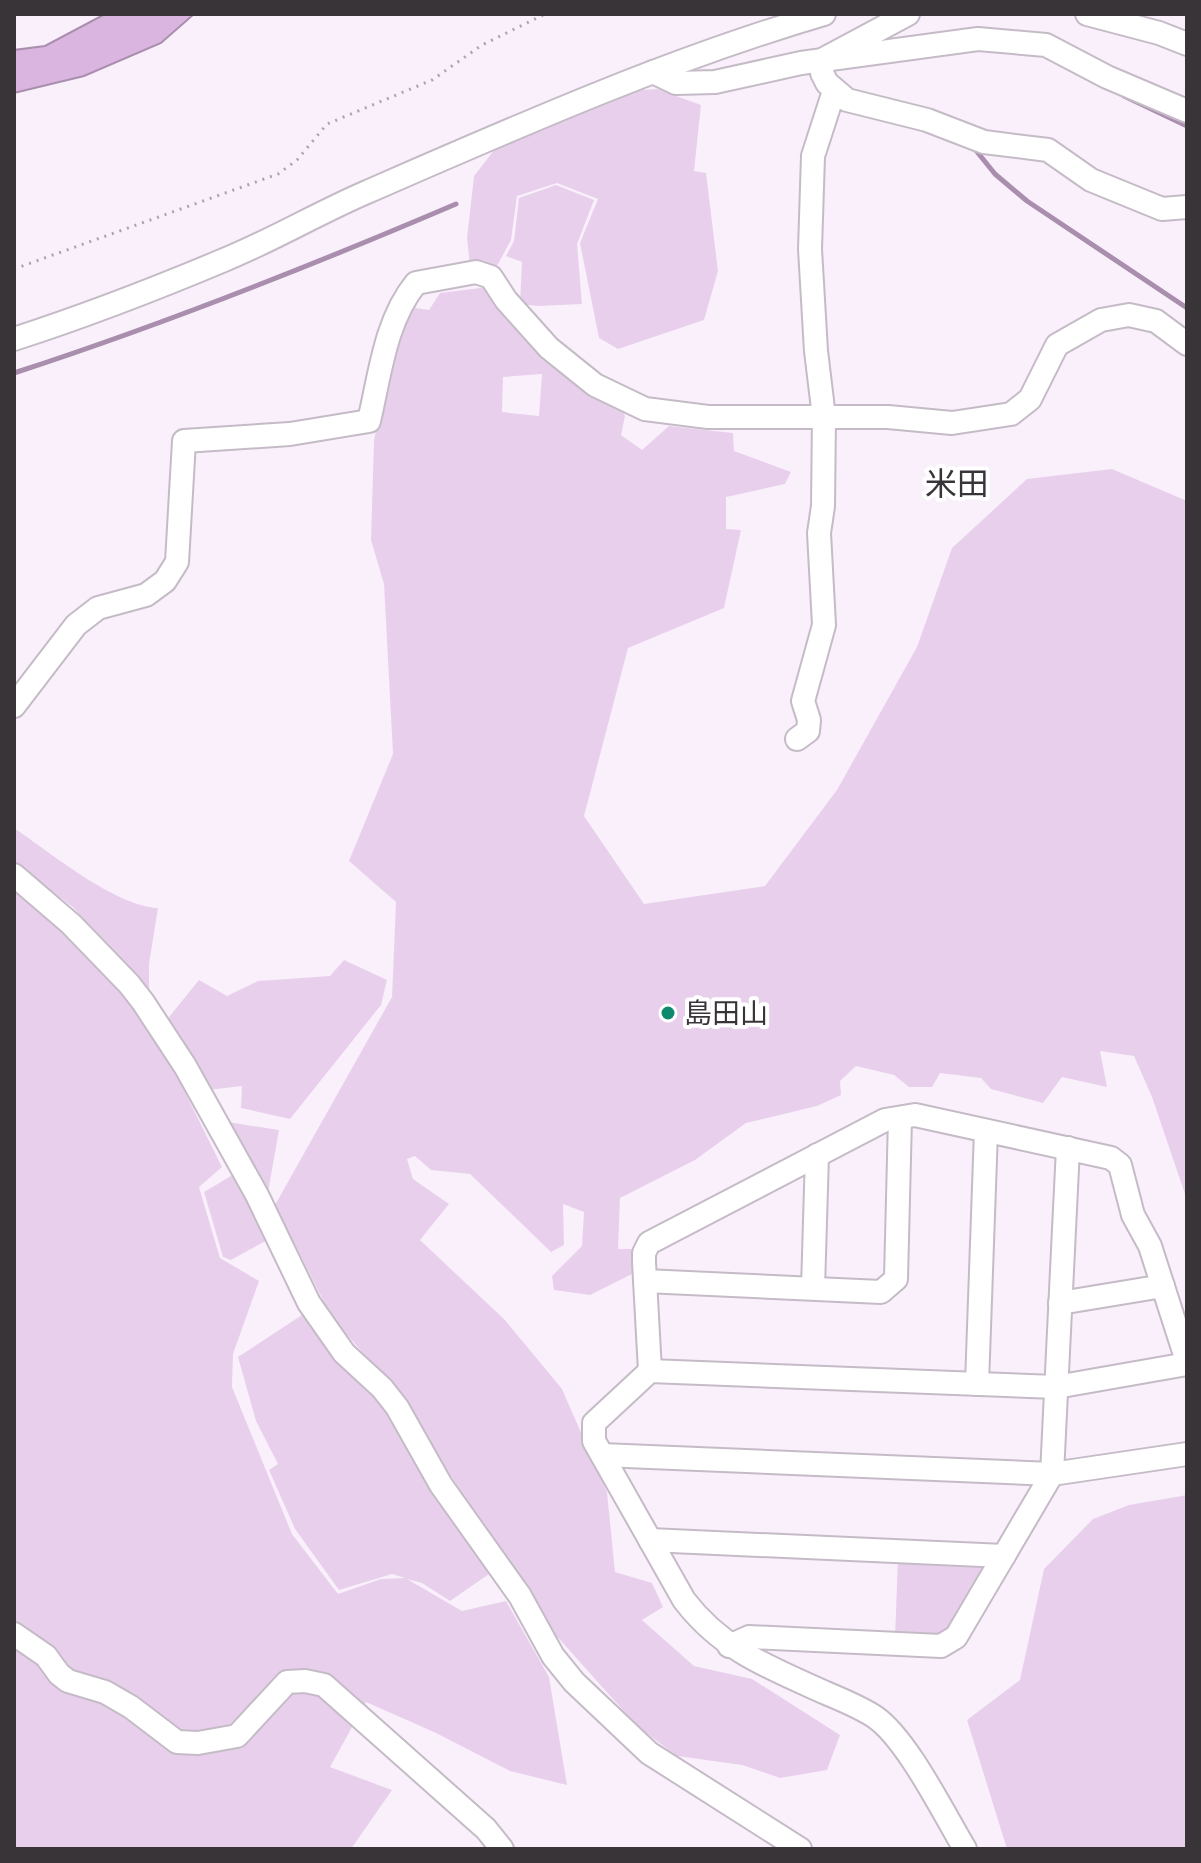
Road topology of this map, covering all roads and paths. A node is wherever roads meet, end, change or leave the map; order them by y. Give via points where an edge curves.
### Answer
1 (545, 14) edge
2 (824, 14) edge
3 (908, 14) edge
4 (1087, 14) edge
5 (1187, 44) edge
6 (822, 60) junction
7 (653, 72) junction
8 (834, 91) junction
9 (1187, 111) edge
10 (1187, 207) edge
11 (14, 269) edge
12 (14, 339) edge
13 (1187, 344) edge
14 (824, 417) junction
15 (14, 706) edge
16 (797, 739) dead end
17 (14, 875) edge
18 (900, 1118) junction
19 (986, 1131) junction
20 (1068, 1148) junction
21 (817, 1155) junction
22 (645, 1281) junction
23 (1163, 1286) junction
24 (813, 1288) junction
25 (1060, 1303) junction
26 (1187, 1363) edge
27 (650, 1371) junction
28 (977, 1384) junction
29 (1056, 1387) junction
30 (1187, 1454) edge
31 (602, 1455) junction
32 (1052, 1474) junction
33 (650, 1540) junction
34 (1004, 1556) junction
35 (14, 1634) edge
36 (729, 1646) junction
37 (502, 1849) edge
38 (800, 1849) edge
39 (965, 1849) edge

1 - 11 path via 482,45 432,80 327,124 278,174
2 - 7 street
3 - 6 street
4 - 5 street
6 - 7 street via 715,82 676,83
6 - 8 street via 822,73
6 - 9 street via 978,39 1046,45
7 - 12 street via 364,193 226,259
8 - 10 street via 863,106 927,120 971,138 1048,150 1091,180 1162,209
8 - 14 street via 813,156 811,234
13 - 14 street via 1156,321 1129,315 1101,320 1057,345 1030,399 1011,414 952,423
14 - 15 street via 708,417 645,409 595,385 549,348 491,277 476,272 416,283 393,324 369,421 290,434 184,441 177,562 165,581 146,595 98,608 76,625
14 - 16 street via 819,533 824,625 803,701 808,731
17 - 38 street via 71,924 143,1002 257,1195 309,1303 344,1353 397,1407 441,1485 520,1596 553,1656 649,1753
18 - 19 street via 915,1115
18 - 21 street via 885,1120
18 - 24 street via 896,1279 881,1292
19 - 20 street
19 - 28 street
20 - 23 street via 1120,1165 1133,1215
20 - 25 street
21 - 22 street via 658,1236 644,1253
21 - 24 street
22 - 24 street
22 - 27 street
23 - 25 street
23 - 26 street
25 - 29 street
26 - 29 street
27 - 28 street
27 - 31 street via 594,1423 594,1441
28 - 29 street
29 - 32 street
30 - 32 street
31 - 32 street
31 - 33 street
32 - 34 street
33 - 34 street
33 - 36 street via 684,1600
34 - 36 street via 956,1637 941,1646 749,1637
35 - 37 street via 46,1656 68,1681 105,1692 177,1742 237,1736 287,1682 324,1685
36 - 39 street via 855,1706 895,1734

